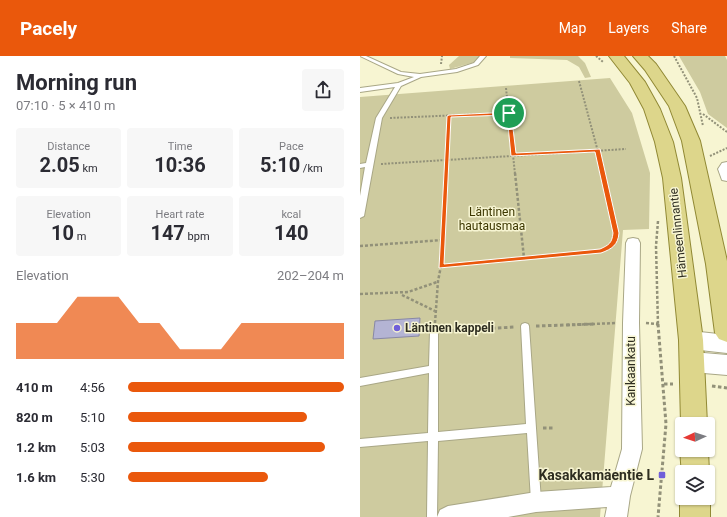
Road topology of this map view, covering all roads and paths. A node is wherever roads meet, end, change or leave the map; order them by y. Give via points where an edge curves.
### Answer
1 (362, 56) edge
2 (483, 56) edge
3 (616, 56) edge
4 (640, 56) edge
5 (420, 76) junction
6 (579, 81) dead end
7 (399, 85) junction
8 (506, 88) dead end
9 (360, 90) edge
10 (509, 113) junction
11 (703, 114) dead end
12 (449, 116) junction
13 (379, 118) junction
14 (727, 132) edge
15 (727, 148) edge
16 (626, 149) dead end
17 (598, 150) junction
18 (513, 155) junction
19 (710, 156) dead end
20 (447, 159) junction
21 (369, 165) junction
22 (360, 166) edge
23 (727, 166) edge
24 (727, 177) edge
25 (360, 216) edge
26 (658, 217) dead end
27 (443, 240) junction
28 (633, 244) dead end
29 (360, 246) edge
30 (524, 258) junction
31 (441, 266) junction
32 (438, 282) junction
33 (360, 294) edge
34 (401, 294) junction
35 (435, 311) junction
36 (631, 323) junction
37 (658, 324) junction
38 (525, 326) junction
39 (434, 331) junction
40 (727, 333) edge
41 (727, 344) edge
42 (691, 352) junction
43 (727, 365) edge
44 (433, 369) junction
45 (360, 382) edge
46 (694, 417) edge
47 (532, 428) junction
48 (433, 437) junction
49 (360, 443) edge
50 (619, 496) junction
51 (536, 502) junction
52 (695, 505) edge
53 (432, 517) edge
54 (448, 517) edge
55 (616, 517) edge
56 (658, 517) edge
57 (695, 517) edge

1 - 5 lane via 400,73
2 - 5 lane via 476,64
3 - 42 main road, Hämeenlinnantie via 637,82 652,109 664,142 672,178
4 - 40 main road via 677,106 691,141 717,264
5 - 7 lane
6 - 17 path
7 - 9 lane
7 - 13 lane
8 - 10 path
10 - 12 path
10 - 18 path
11 - 14 path
12 - 13 path
12 - 20 path
13 - 21 lane
15 - 19 path
16 - 17 path
17 - 18 path
17 - 30 path via 615,228 614,244 601,251
18 - 20 path
18 - 30 path
20 - 21 path
20 - 27 path
21 - 22 lane
21 - 25 lane
23 - 24 street
26 - 37 path, Hämeenlinnantie
27 - 29 path
27 - 31 path
28 - 36 street, Kankaankatu
30 - 31 path
31 - 32 path
32 - 34 path
32 - 35 path
33 - 34 path
34 - 35 path
35 - 39 path
36 - 37 path
36 - 38 path
36 - 50 street, Kankaankatu via 632,449
37 - 56 path, Hämeenlinnantie via 666,424
38 - 39 path
38 - 47 lane
39 - 44 lane
41 - 42 street
42 - 43 street
42 - 46 main road, Hämeenlinnantie
44 - 45 lane
44 - 48 lane
47 - 48 lane
47 - 51 lane
48 - 49 lane
48 - 53 lane
50 - 51 street
50 - 55 street, Kankaankatu
51 - 54 street
52 - 57 main road

